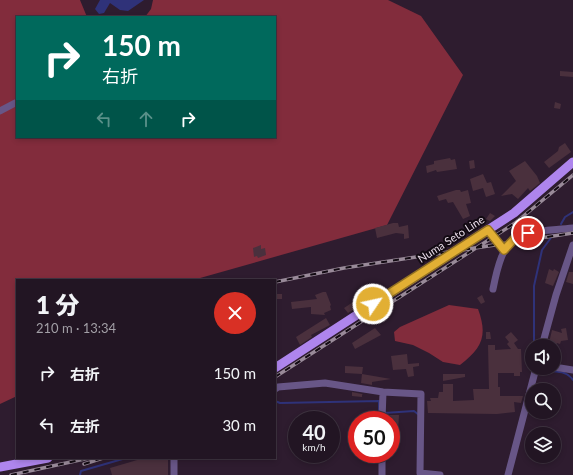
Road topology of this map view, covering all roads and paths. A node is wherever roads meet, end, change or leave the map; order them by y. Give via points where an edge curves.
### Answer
1 (16, 103) edge
2 (0, 111) edge
3 (573, 162) edge
4 (573, 228) edge
5 (488, 230) junction
6 (573, 245) edge
7 (504, 250) junction
8 (493, 289) dead end
9 (544, 339) edge
10 (276, 367) edge
11 (561, 368) edge
12 (573, 370) edge
13 (534, 375) edge
14 (276, 388) edge
15 (383, 392) junction
16 (382, 411) edge
17 (43, 459) edge
18 (174, 459) edge
19 (382, 463) edge
20 (0, 467) edge
21 (174, 475) edge
22 (382, 475) edge
23 (440, 475) edge
24 (508, 475) edge

1 - 2 street
3 - 5 main road, Numa Seto Line via 538,194
4 - 7 street via 517,236
5 - 7 street
5 - 10 main road, Numa Seto Line
6 - 9 street
7 - 8 street
11 - 12 street
13 - 24 street
14 - 15 street via 325,383
15 - 16 street
15 - 23 street via 421,394 420,473
17 - 20 main road
18 - 21 street
19 - 22 street

